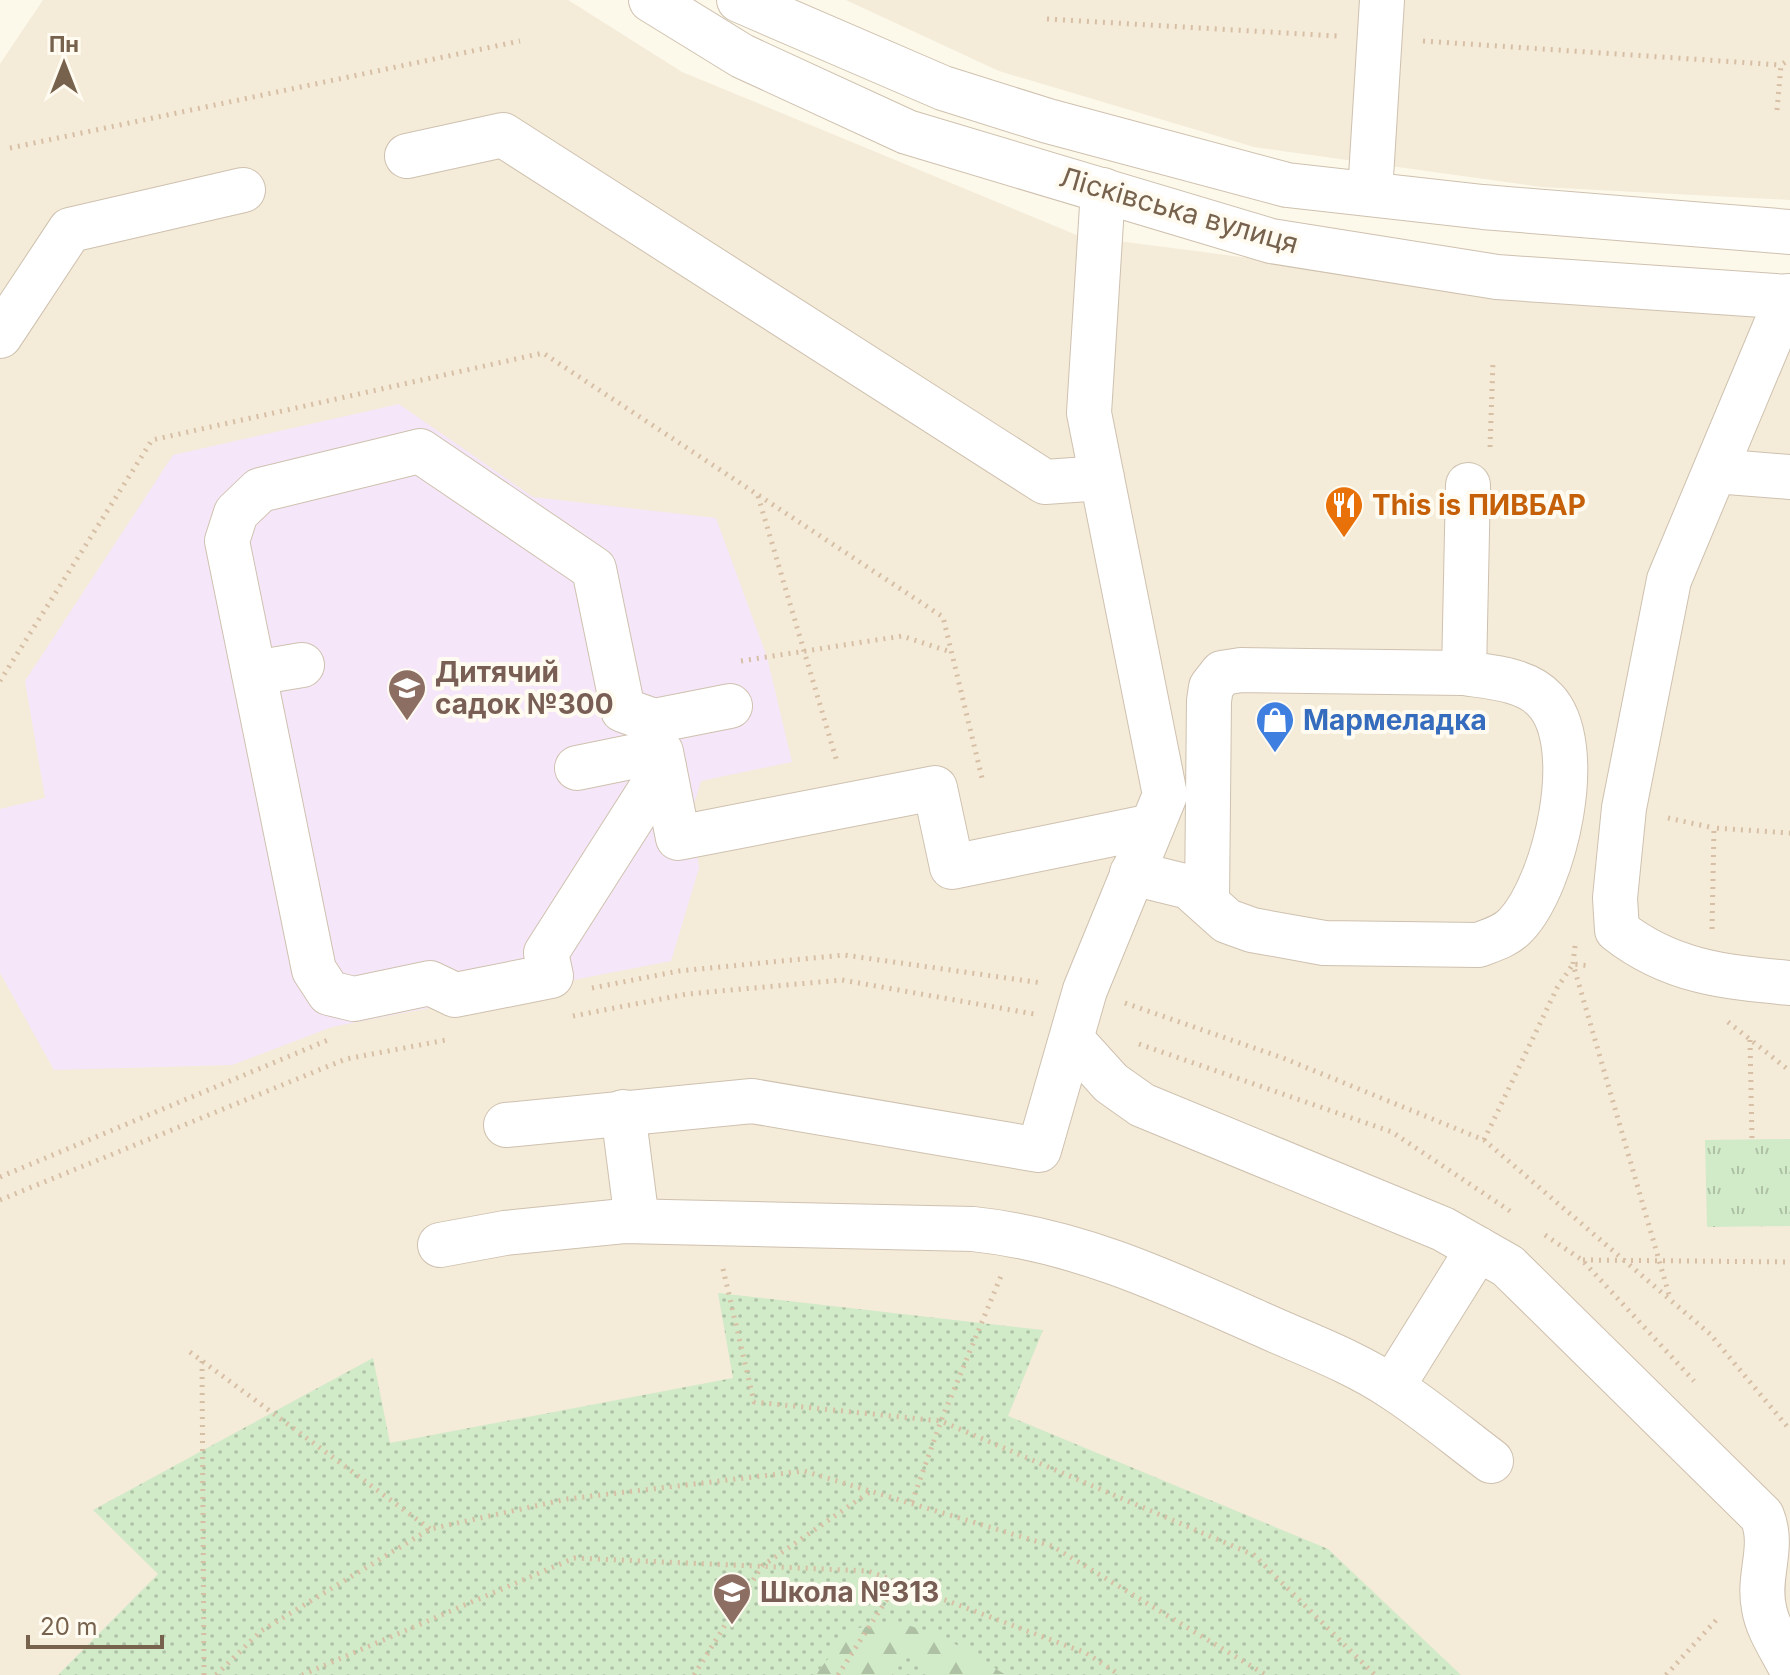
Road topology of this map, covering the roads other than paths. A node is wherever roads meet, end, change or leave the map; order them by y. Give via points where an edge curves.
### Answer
1 (651, 0) edge
2 (739, 0) edge
3 (1382, 0) edge
4 (407, 156) dead end
5 (243, 190) dead end
6 (1103, 190) junction
7 (1370, 193) junction
8 (1790, 232) edge
9 (1789, 296) edge
10 (0, 336) edge
11 (1715, 471) junction
12 (1790, 477) edge
13 (1102, 478) junction
14 (1468, 485) road end
15 (302, 665) dead end
16 (254, 673) junction
17 (1464, 673) junction
18 (730, 706) dead end
19 (660, 747) junction
20 (577, 768) dead end
21 (1152, 826) junction
22 (1132, 873) junction
23 (1207, 901) junction
24 (1790, 983) edge
25 (1072, 1040) junction
26 (623, 1112) junction
27 (506, 1125) dead end
28 (637, 1221) junction
29 (440, 1245) dead end
30 (1478, 1249) junction
31 (1392, 1387) junction
32 (1491, 1461) dead end
33 (1790, 1666) edge

1 - 6 street, Лісківська вулиця via 742,56 907,132
2 - 7 street, Лісківська вулиця via 943,88 1033,116 1287,185
3 - 7 street
4 - 13 street via 503,135 1045,482
5 - 10 street via 70,230
6 - 9 street, Лісківська вулиця via 1271,241 1497,277
6 - 13 street via 1089,413
7 - 8 street, Лісківська вулиця
9 - 11 street
11 - 12 street
11 - 24 street via 1669,580 1624,808 1617,930 1641,949 1711,976
13 - 21 street via 1165,795
14 - 17 street
15 - 16 street
16 - 19 street via 227,541 236,513 260,490 420,451 594,569 623,710
16 - 19 street via 314,970 329,993 354,999 430,983 455,995 551,976 546,953
17 - 23 street via 1222,673 1211,687 1209,701
17 - 23 street via 1533,690 1546,700 1563,743 1562,806 1553,856 1541,887 1516,925 1478,945 1324,943 1252,930 1227,921
18 - 19 street
19 - 20 street
19 - 21 street via 678,838 935,788 952,867
21 - 22 street
22 - 23 street via 1189,887
22 - 25 street via 1085,990
25 - 26 street via 1039,1150 752,1101
25 - 30 street via 1111,1083 1142,1105 1443,1229
26 - 27 street
26 - 28 street
28 - 29 street via 505,1233
28 - 31 street via 1015,1233 1055,1241 1145,1272
30 - 31 street
30 - 33 street via 1508,1266 1762,1516 1770,1536 1764,1609
31 - 32 street

